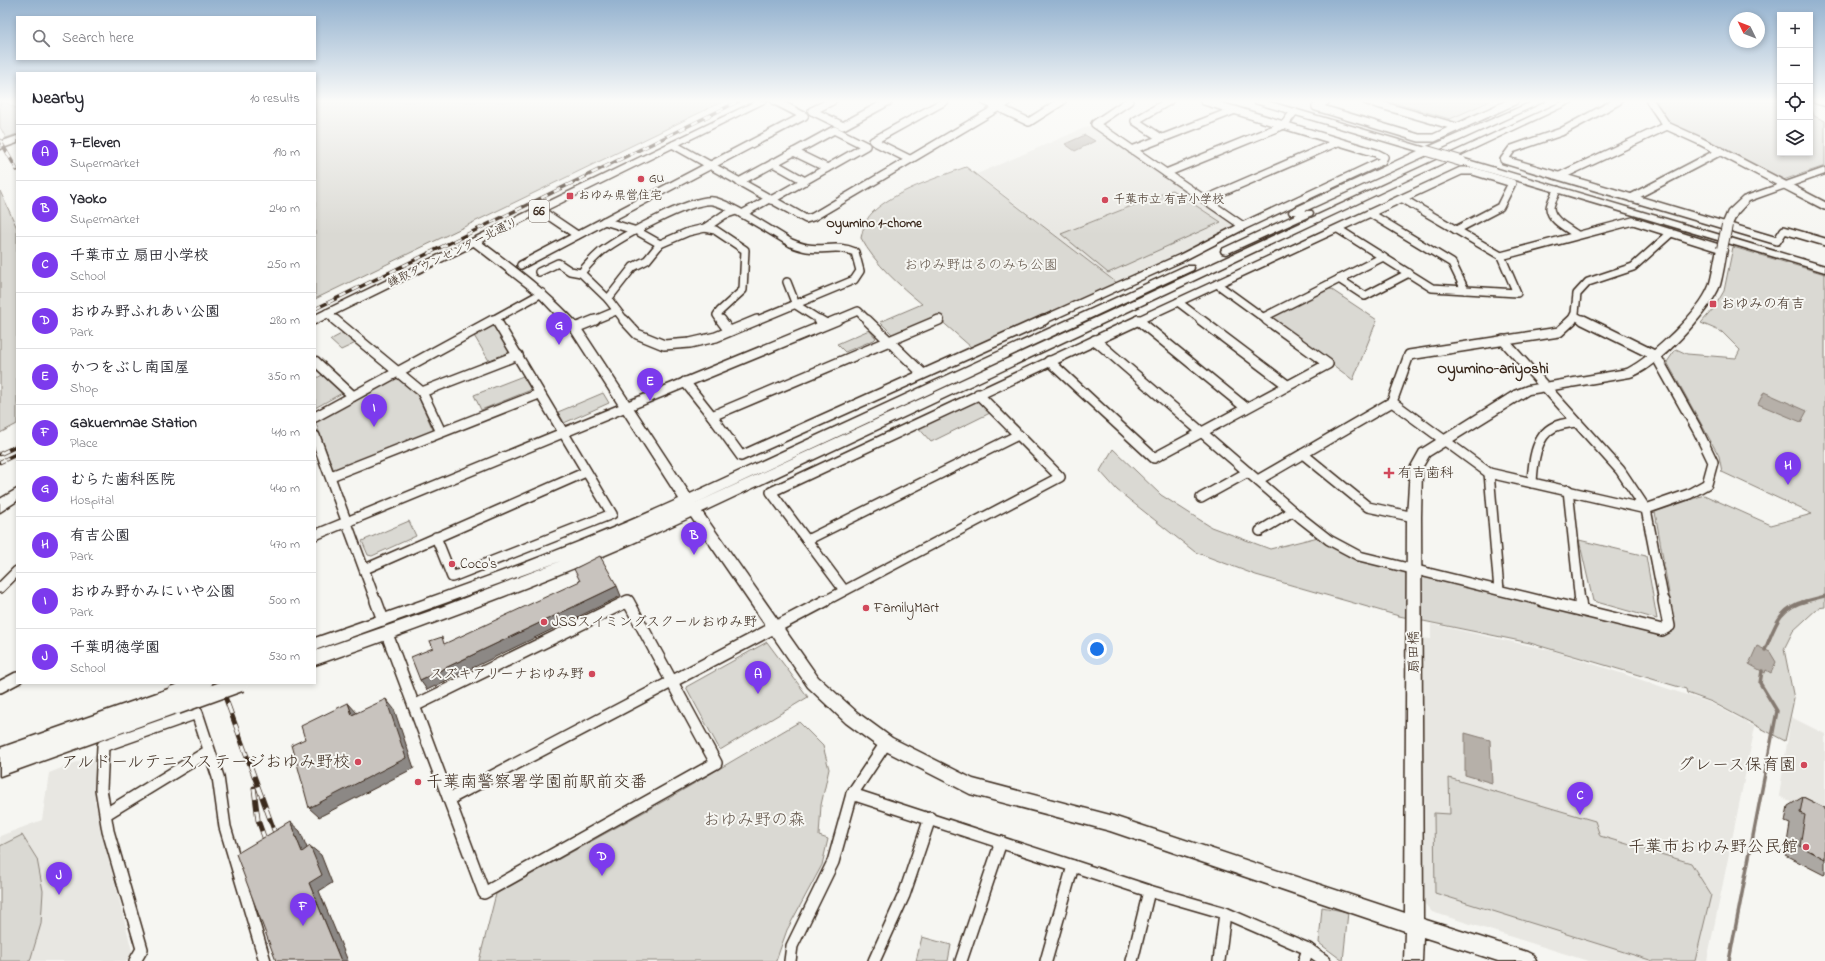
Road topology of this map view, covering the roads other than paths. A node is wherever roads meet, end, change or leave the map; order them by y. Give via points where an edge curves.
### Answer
1 (672, 146) edge
2 (675, 146) edge
3 (746, 146) edge
4 (805, 146) edge
5 (866, 146) edge
6 (883, 146) edge
7 (933, 146) edge
8 (1126, 146) edge
9 (1142, 146) edge
10 (1233, 146) edge
11 (1329, 146) edge
12 (1351, 146) edge
13 (1418, 146) edge
14 (1420, 146) edge
15 (1437, 146) edge
16 (1460, 146) edge
17 (1472, 146) edge
18 (1492, 146) edge
19 (1521, 146) edge
20 (1624, 146) edge
21 (1708, 146) edge
22 (1430, 149) junction
23 (1132, 150) junction
24 (794, 152) junction
25 (1721, 152) junction
26 (910, 159) junction
27 (1464, 160) junction
28 (773, 163) junction
29 (709, 165) junction
30 (826, 168) junction
31 (1825, 171) edge
32 (1166, 173) junction
33 (1560, 176) junction
34 (805, 181) junction
35 (739, 182) junction
36 (1785, 186) junction
37 (1557, 190) junction
38 (1631, 198) junction
39 (1206, 199) junction
40 (1403, 199) junction
41 (770, 200) junction
42 (1825, 206) edge
43 (540, 210) junction
44 (739, 212) junction
45 (1371, 214) junction
46 (604, 222) junction
47 (1727, 225) junction
48 (1243, 226) junction
49 (705, 228) junction
50 (1338, 229) junction
51 (1456, 230) junction
52 (637, 231) junction
53 (1671, 233) junction
54 (577, 235) junction
55 (1578, 235) junction
56 (1270, 236) junction
57 (475, 242) junction
58 (1825, 242) edge
59 (660, 244) junction
60 (1722, 249) junction
61 (1501, 256) junction
62 (1383, 257) junction
63 (1825, 264) edge
64 (521, 265) dead end
65 (1825, 269) edge
66 (539, 272) dead end
67 (581, 273) junction
68 (1409, 273) junction
69 (1339, 279) junction
70 (788, 282) dead end
71 (1217, 284) junction
72 (1466, 290) junction
73 (542, 293) junction
74 (608, 299) junction
75 (1178, 302) junction
76 (796, 305) junction
77 (616, 311) junction
78 (328, 313) junction
79 (1575, 316) junction
80 (495, 318) junction
81 (1264, 318) junction
82 (316, 319) edge
83 (939, 320) dead end
84 (1138, 320) junction
85 (826, 324) junction
86 (575, 328) junction
87 (729, 331) junction
88 (1095, 340) junction
89 (1503, 340) junction
90 (890, 342) junction
91 (518, 355) junction
92 (1656, 356) junction
93 (316, 361) edge
94 (1049, 361) junction
95 (397, 373) junction
96 (922, 374) junction
97 (684, 382) junction
98 (1287, 385) junction
99 (1545, 387) junction
100 (422, 392) junction
101 (540, 394) junction
102 (978, 394) junction
103 (353, 396) junction
104 (1392, 402) junction
105 (627, 407) junction
106 (1246, 408) junction
107 (316, 415) edge
108 (712, 416) junction
109 (1576, 422) junction
110 (441, 432) junction
111 (564, 433) junction
112 (1202, 433) junction
113 (1018, 435) junction
114 (316, 438) edge
115 (1444, 440) junction
116 (1303, 454) junction
117 (586, 472) junction
118 (1248, 472) junction
119 (1489, 473) junction
120 (331, 476) junction
121 (1258, 480) junction
122 (1532, 483) junction
123 (1568, 490) junction
124 (16, 495) edge
125 (1201, 498) dead end
126 (691, 505) junction
127 (0, 506) edge
128 (1646, 508) junction
129 (1293, 511) junction
130 (1414, 518) junction
131 (348, 521) junction
132 (1260, 531) dead end
133 (316, 535) edge
134 (436, 537) junction
135 (807, 540) junction
136 (365, 569) junction
137 (1414, 569) junction
138 (16, 572) edge
139 (0, 588) edge
140 (844, 590) junction
141 (1499, 590) junction
142 (1582, 610) junction
143 (383, 620) junction
144 (775, 627) junction
145 (387, 634) junction
146 (316, 644) edge
147 (316, 658) edge
148 (16, 679) edge
149 (672, 681) junction
150 (202, 684) edge
151 (237, 684) edge
152 (0, 687) edge
153 (175, 700) junction
154 (413, 706) junction
155 (886, 743) junction
156 (209, 751) junction
157 (0, 755) edge
158 (0, 768) edge
159 (852, 794) junction
160 (448, 799) junction
161 (106, 814) junction
162 (930, 818) junction
163 (1001, 842) junction
164 (1073, 866) junction
165 (1149, 891) junction
166 (1225, 913) junction
167 (1414, 926) junction
168 (1306, 955) edge
169 (135, 961) edge
170 (265, 961) edge
171 (790, 961) edge
172 (874, 961) edge
173 (961, 961) edge
174 (1046, 961) edge
175 (1132, 961) edge
176 (1219, 961) edge
177 (1325, 961) edge
178 (1413, 961) edge
179 (1527, 961) edge

1 - 43 main road, 鎌取タウンセンター北通り / 66
2 - 29 street
3 - 29 street
4 - 24 street
5 - 30 street
6 - 26 street
7 - 26 street
8 - 23 street
9 - 23 street
10 - 32 street
11 - 39 street
12 - 48 street via 1384,157 1382,161
13 - 22 street
14 - 22 street
15 - 22 street
16 - 56 street
17 - 56 street
18 - 27 street
19 - 33 street via 1512,149 1504,160
20 - 33 street
21 - 25 street
22 - 27 street, bridge
22 - 56 street via 1273,222
23 - 32 street
24 - 28 street
24 - 30 street
25 - 36 street
25 - 38 street
26 - 41 street via 810,218 803,218
27 - 37 street
27 - 56 street via 1295,236
27 - 63 street
28 - 34 street
28 - 35 street
29 - 35 street
29 - 46 street
30 - 34 street
31 - 36 street, 扇田橋
32 - 39 street
33 - 38 street
34 - 41 street
35 - 41 street
36 - 42 street
36 - 47 street, 扇田橋 via 1746,199 1732,213
37 - 55 street via 1550,207 1552,216
37 - 65 street
38 - 47 street
39 - 48 street
40 - 45 street
40 - 51 street
40 - 51 street via 1461,171 1473,171 1512,183 1500,208
41 - 44 street
43 - 54 street
43 - 57 main road, 鎌取タウンセンター北通り / 66
44 - 49 street via 724,215
44 - 52 street via 712,201 702,202 674,210
44 - 76 street via 801,247 846,247 855,252 860,271 854,280
45 - 50 street
45 - 72 street via 1452,263
46 - 52 street
46 - 54 street
47 - 58 street via 1777,241 1784,230
47 - 60 street, 扇田橋, bridge
48 - 96 street via 1181,258
49 - 59 street
49 - 87 street via 715,230 745,250 744,290 721,307 717,315
50 - 62 street
50 - 71 street
51 - 61 street
52 - 59 street
52 - 67 street via 597,254 588,261
53 - 55 street via 1634,221
53 - 60 street
53 - 79 street via 1633,267 1588,282 1582,287 1577,293
54 - 64 street
55 - 61 street
56 - 126 street
57 - 73 street
57 - 78 main road, 鎌取タウンセンター北通り / 66
59 - 74 street via 647,260 633,267
60 - 92 street, 扇田橋 via 1714,286 1708,297
61 - 72 street via 1517,293
62 - 68 street
62 - 69 street
66 - 67 street via 558,264 570,271
67 - 74 street
68 - 69 street via 1365,296
68 - 72 street via 1432,288
69 - 81 street
70 - 76 street
71 - 75 street
71 - 81 street
73 - 80 street
73 - 86 street via 560,309
74 - 77 street
75 - 84 street
75 - 98 street
76 - 85 street
76 - 87 street
77 - 86 street
77 - 87 street via 637,334 664,345 690,343
78 - 82 main road, 鎌取タウンセンター北通り / 66
78 - 95 street
79 - 89 street via 1569,325 1559,332
79 - 92 street
80 - 91 street
80 - 95 street
81 - 98 street via 1328,364
83 - 90 street
84 - 88 street
84 - 106 street
85 - 90 street via 858,310
85 - 97 street
86 - 105 street
88 - 94 street
88 - 112 street
89 - 99 street
89 - 104 street via 1409,355
90 - 96 street
90 - 108 street
91 - 100 street
91 - 101 street
92 - 99 street, 扇田橋 via 1640,369 1630,373
92 - 128 street via 1714,462 1707,484 1689,494
93 - 103 street
94 - 102 street
94 - 112 street via 1154,458
95 - 100 street
95 - 103 street
96 - 108 street via 740,456
97 - 105 street
97 - 108 street
98 - 106 street
99 - 109 street
99 - 115 street, 扇田橋 via 1518,394
100 - 110 street
101 - 110 street
101 - 111 street
102 - 113 street
102 - 135 street via 771,492
103 - 107 street
104 - 115 street
104 - 116 street
105 - 111 street
105 - 126 street
106 - 112 street
109 - 122 street via 1549,428 1545,433 1533,460
109 - 128 street via 1620,470
110 - 120 street
111 - 117 street
111 - 131 street
112 - 118 street
113 - 135 street
113 - 140 street via 1060,477
114 - 120 street
115 - 119 street
115 - 130 street, 扇田橋 via 1424,453 1416,468
116 - 121 street
116 - 130 street via 1368,507
117 - 134 street
117 - 134 street via 612,514 452,577
118 - 121 street
118 - 125 street
119 - 122 street
119 - 141 street
120 - 131 street
121 - 129 street
122 - 123 street
123 - 128 street
123 - 142 street
124 - 127 main road
126 - 143 street
126 - 144 street
126 - 145 street via 601,551
128 - 142 street via 1669,626 1662,630
129 - 132 street
129 - 137 street via 1332,543 1345,550 1359,556
130 - 137 street, 扇田橋
131 - 133 street
131 - 136 street
134 - 136 street
135 - 140 street
136 - 143 street
137 - 141 street
137 - 167 street, 扇田橋
138 - 139 street
140 - 144 street
141 - 142 street
143 - 146 street
144 - 149 street
144 - 155 street via 813,682 852,718
145 - 147 street
145 - 154 street
148 - 152 street
149 - 154 street via 628,601
149 - 160 street
149 - 160 street via 716,763 484,893
150 - 153 street, bridge
151 - 153 street, bridge
153 - 157 street
153 - 158 street
154 - 160 street
155 - 159 street
155 - 167 street via 970,786 1123,827
156 - 161 street
156 - 161 street via 197,713 104,746 101,789
156 - 170 street via 218,777 225,827
159 - 162 street
159 - 171 street via 834,862 792,946
161 - 169 street via 108,831 142,950
162 - 163 street
162 - 172 street via 904,895
163 - 164 street
163 - 173 street
164 - 165 street
164 - 174 street
165 - 166 street
165 - 175 street
166 - 168 street
166 - 176 street
167 - 178 street, 扇田橋
167 - 179 street
168 - 177 street

